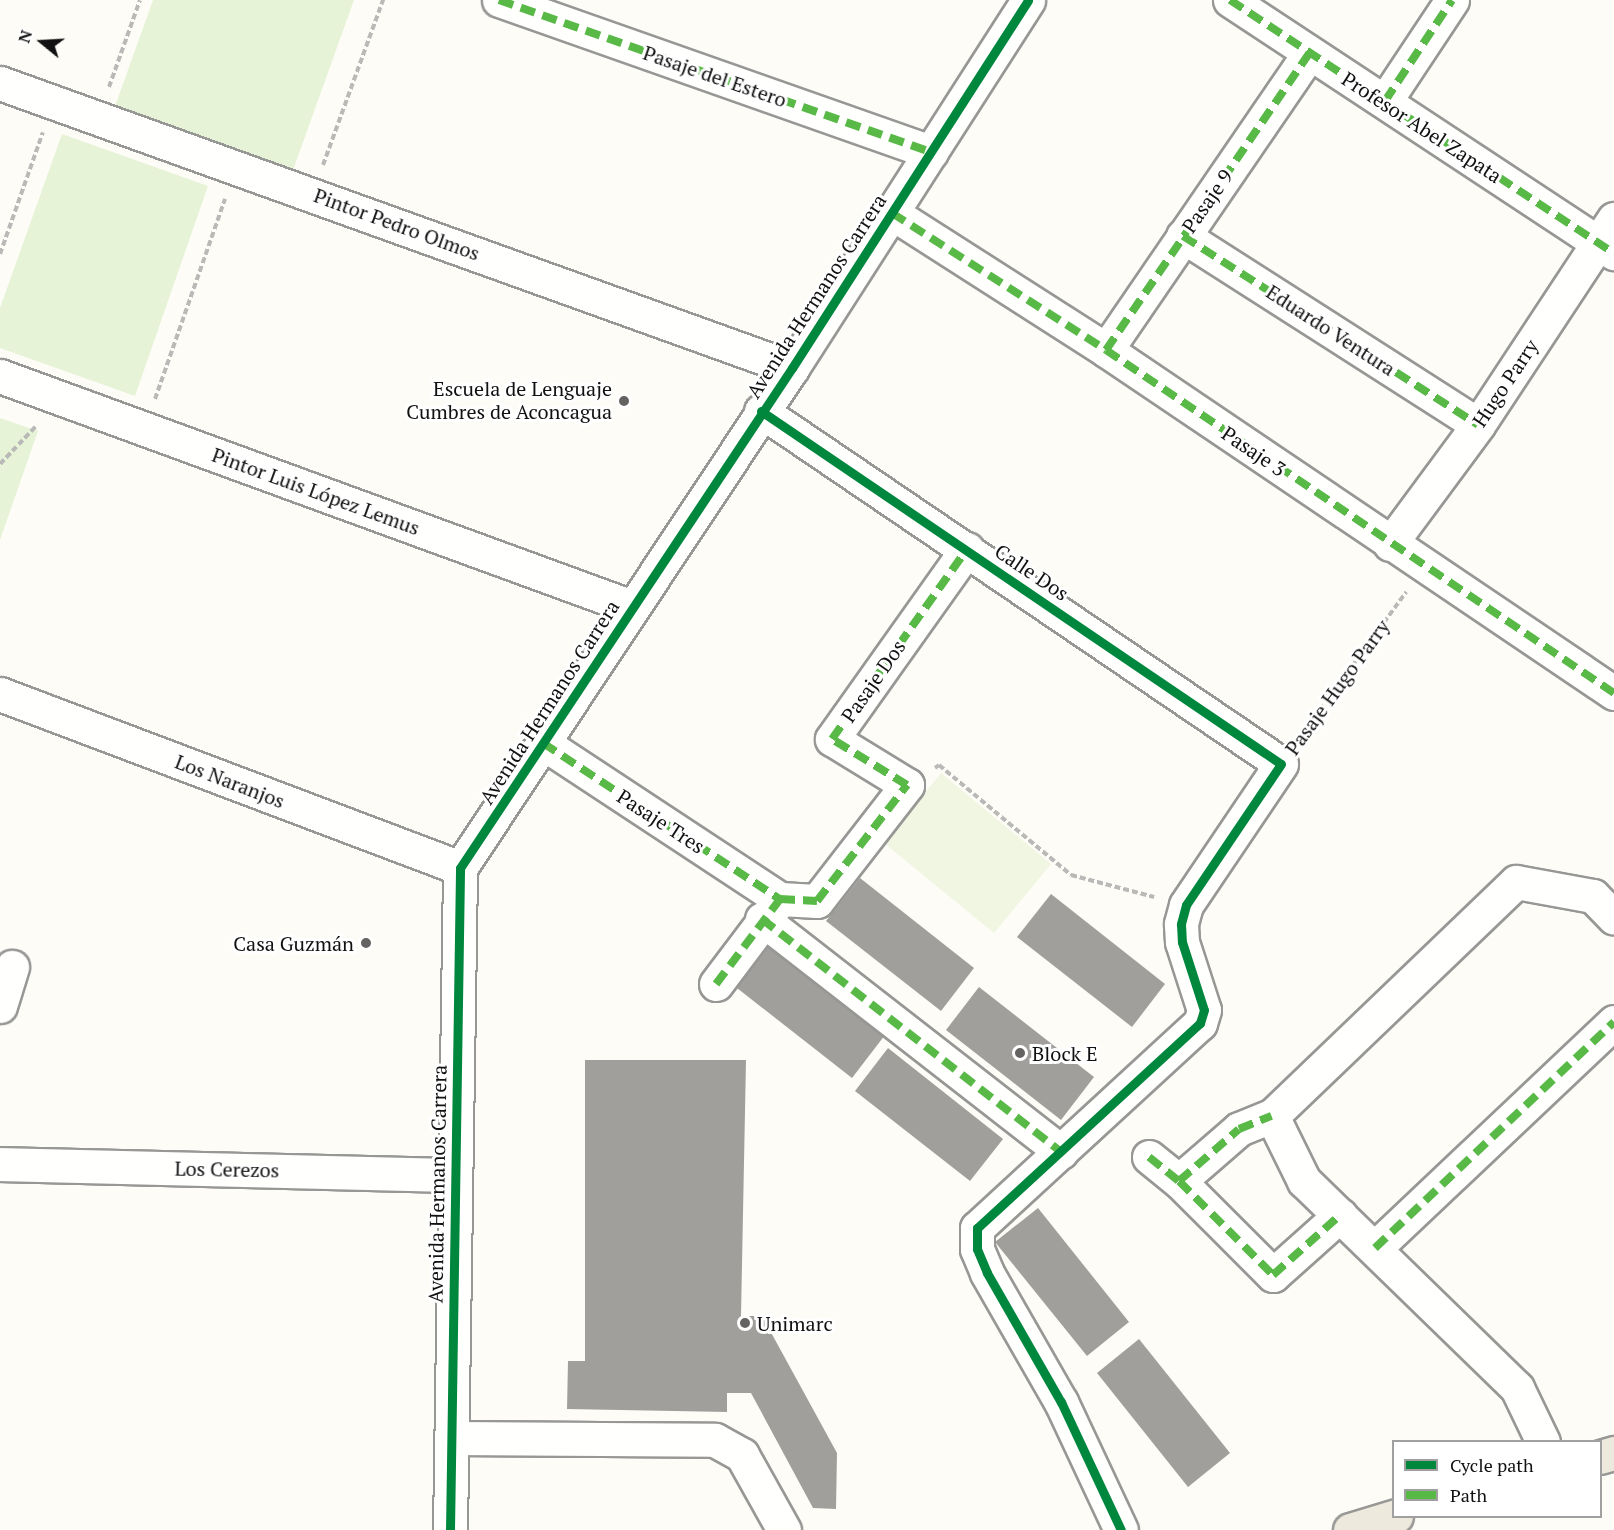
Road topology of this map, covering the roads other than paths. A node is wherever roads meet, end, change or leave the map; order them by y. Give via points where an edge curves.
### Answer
1 (499, 0) edge
2 (1028, 0) edge
3 (1230, 0) edge
4 (1452, 0) edge
5 (1309, 53) junction
6 (0, 83) edge
7 (1385, 101) junction
8 (931, 152) junction
9 (892, 213) junction
10 (1183, 236) junction
11 (1609, 238) edge
12 (1106, 350) junction
13 (792, 368) junction
14 (0, 376) edge
15 (761, 411) junction
16 (1478, 425) junction
17 (1390, 544) junction
18 (967, 549) junction
19 (632, 608) junction
20 (1613, 689) edge
21 (0, 694) edge
22 (543, 743) junction
23 (1281, 764) joint
24 (460, 868) junction
25 (771, 909) junction
26 (1614, 918) edge
27 (12, 967) dead end
28 (716, 984) dead end
29 (0, 1006) edge
30 (1614, 1022) edge
31 (1272, 1116) junction
32 (1061, 1152) junction
33 (1149, 1157) dead end
34 (0, 1164) edge
35 (454, 1175) junction
36 (1179, 1181) junction
37 (1340, 1215) junction
38 (1375, 1248) junction
39 (451, 1438) junction
40 (1542, 1440) edge
41 (1392, 1517) edge
42 (450, 1530) edge
43 (784, 1530) edge
44 (1121, 1530) edge
45 (1350, 1530) edge

1 - 8 street, Pasaje del Estero
2 - 8 street, Avenida Hermanos Carrera
3 - 5 street, Profesor Abel Zapata
4 - 7 street
5 - 7 street, Profesor Abel Zapata
5 - 10 street, Pasaje 9
6 - 13 street, Pintor Pedro Olmos via 97,120 237,165
7 - 11 street, Profesor Abel Zapata
8 - 9 street, Avenida Hermanos Carrera
9 - 12 street, Pasaje 3
9 - 13 street, Avenida Hermanos Carrera
10 - 12 street, Pasaje 9
10 - 16 street, Eduardo Ventura
11 - 16 street, Hugo Parry
12 - 17 street, Pasaje 3
13 - 15 street, Avenida Hermanos Carrera
14 - 19 street, Pintor Luis López Lemus
15 - 18 street, Calle Dos
15 - 19 street, Avenida Hermanos Carrera
16 - 17 street, Hugo Parry
17 - 20 street, Pasaje 3
18 - 23 street, Calle Dos
18 - 25 street, Pasaje Dos via 832,739 907,785 817,901
19 - 22 street, Avenida Hermanos Carrera
21 - 24 street, Los Naranjos
22 - 24 street, Avenida Hermanos Carrera
22 - 25 street, Pasaje Tres
23 - 32 street, Pasaje Hugo Parry via 1186,905 1182,942 1204,1010 1193,1032
24 - 35 street, Avenida Hermanos Carrera
25 - 28 street
25 - 32 street, Pasaje Tres
26 - 31 street via 1593,896 1516,882
27 - 29 street
30 - 38 street
31 - 36 street via 1239,1129
31 - 37 street via 1304,1180
32 - 44 street via 977,1228 977,1249 1061,1402
33 - 36 street
34 - 35 street, Los Cerezos
35 - 39 street, Avenida Hermanos Carrera
36 - 37 street via 1273,1275
37 - 38 street
38 - 40 street via 1517,1388
39 - 42 street, Avenida Hermanos Carrera
39 - 43 street via 716,1440 742,1455
41 - 45 main road

